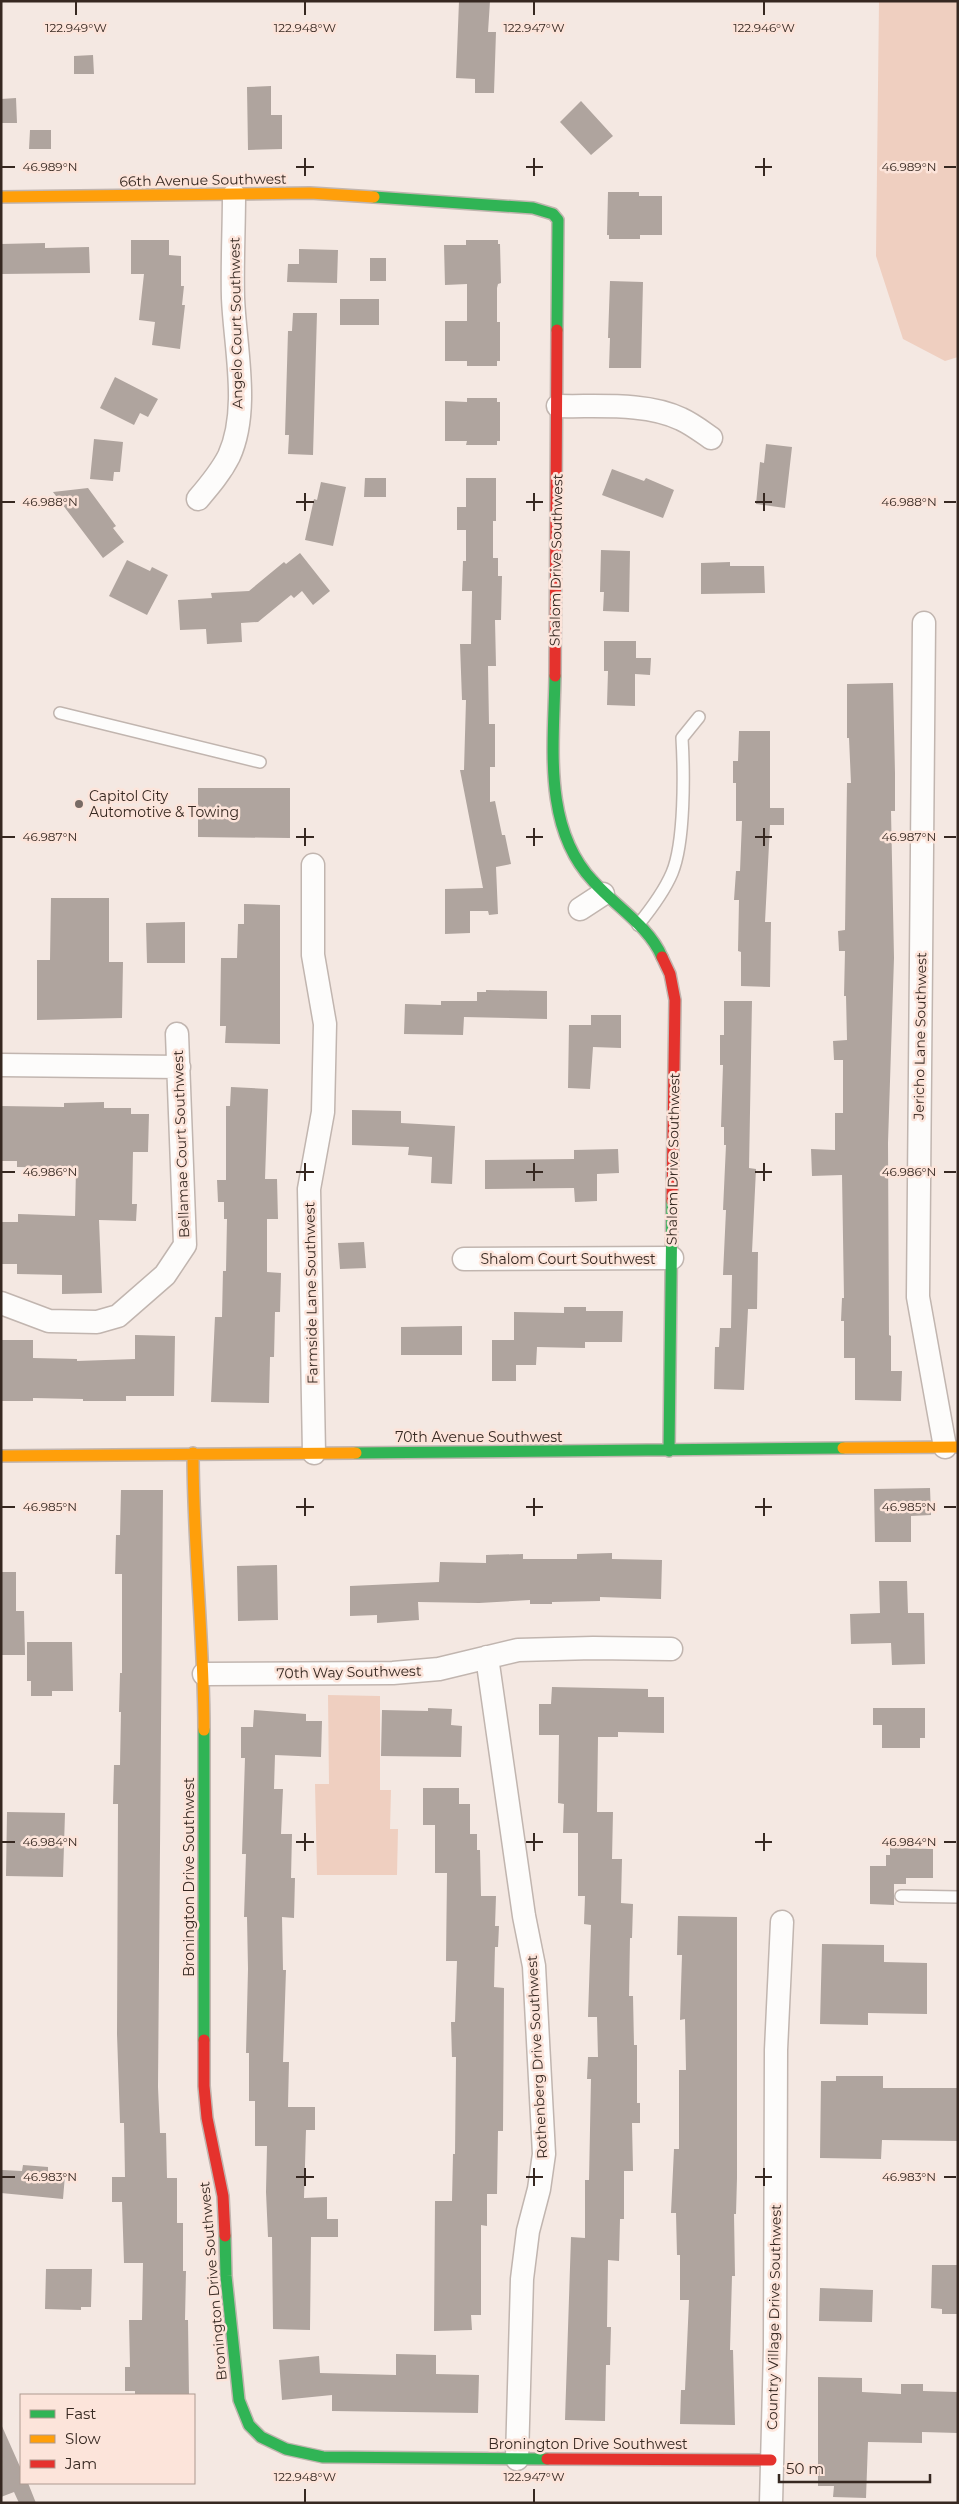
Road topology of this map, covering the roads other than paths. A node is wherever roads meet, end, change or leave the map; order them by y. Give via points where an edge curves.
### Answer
1 (234, 195) junction
2 (1, 197) edge
3 (553, 214) joint
4 (558, 406) junction
5 (711, 438) dead end
6 (198, 499) dead end
7 (924, 623) dead end
8 (60, 713) dead end
9 (698, 717) dead end
10 (260, 762) dead end
11 (312, 865) dead end
12 (603, 894) junction
13 (580, 909) dead end
14 (638, 925) junction
15 (177, 1034) dead end
16 (1, 1066) edge
17 (179, 1066) junction
18 (672, 1258) junction
19 (464, 1259) dead end
20 (1, 1303) edge
21 (951, 1447) edge
22 (669, 1451) junction
23 (193, 1453) junction
24 (314, 1453) junction
25 (1, 1456) edge
26 (671, 1649) dead end
27 (487, 1657) junction
28 (204, 1674) junction
29 (901, 1896) dead end
30 (958, 1897) edge
31 (782, 1922) dead end
32 (517, 2459) junction
33 (771, 2460) junction
34 (771, 2503) edge

1 - 2 street, 66th Avenue Southwest
1 - 3 street, 66th Avenue Southwest via 310,193 515,206
1 - 6 street, Angelo Court Southwest via 233,298 239,377 238,427 221,469
3 - 4 street, Shalom Drive Southwest via 560,231
4 - 5 street via 668,413
4 - 12 street, Shalom Drive Southwest via 556,797 562,828 572,854
7 - 21 street, Jericho Lane Southwest via 918,1297
8 - 10 lane
9 - 14 lane via 682,738 681,817 673,872 658,900
11 - 24 street, Farmside Lane Southwest via 312,955 325,1024 323,1112 309,1189
12 - 13 street
12 - 14 street, Shalom Drive Southwest
14 - 18 street, Shalom Drive Southwest via 658,947 673,981
15 - 17 street, Bellamae Court Southwest
16 - 17 street
17 - 20 street, Bellamae Court Southwest via 185,1245 165,1275 118,1316 97,1322 49,1321
18 - 19 street, Shalom Court Southwest
18 - 22 street, Shalom Drive Southwest
21 - 22 street, 70th Avenue Southwest
22 - 24 street, 70th Avenue Southwest
23 - 24 street, 70th Avenue Southwest
23 - 25 street, 70th Avenue Southwest
23 - 28 street, Bronington Drive Southwest
26 - 27 street, 70th Way Southwest via 518,1650
27 - 28 street, 70th Way Southwest via 439,1669 393,1674
27 - 32 street, Rothenberg Drive Southwest via 534,1966 544,2154 540,2189 528,2231 522,2280
28 - 32 street, Bronington Drive Southwest via 204,2086 223,2196 226,2276 239,2400 249,2426 261,2437 286,2449 323,2457
29 - 30 lane
31 - 33 street, Country Village Drive Southwest via 776,2050 775,2348
32 - 33 street, Bronington Drive Southwest
33 - 34 street, Country Village Drive Southwest

